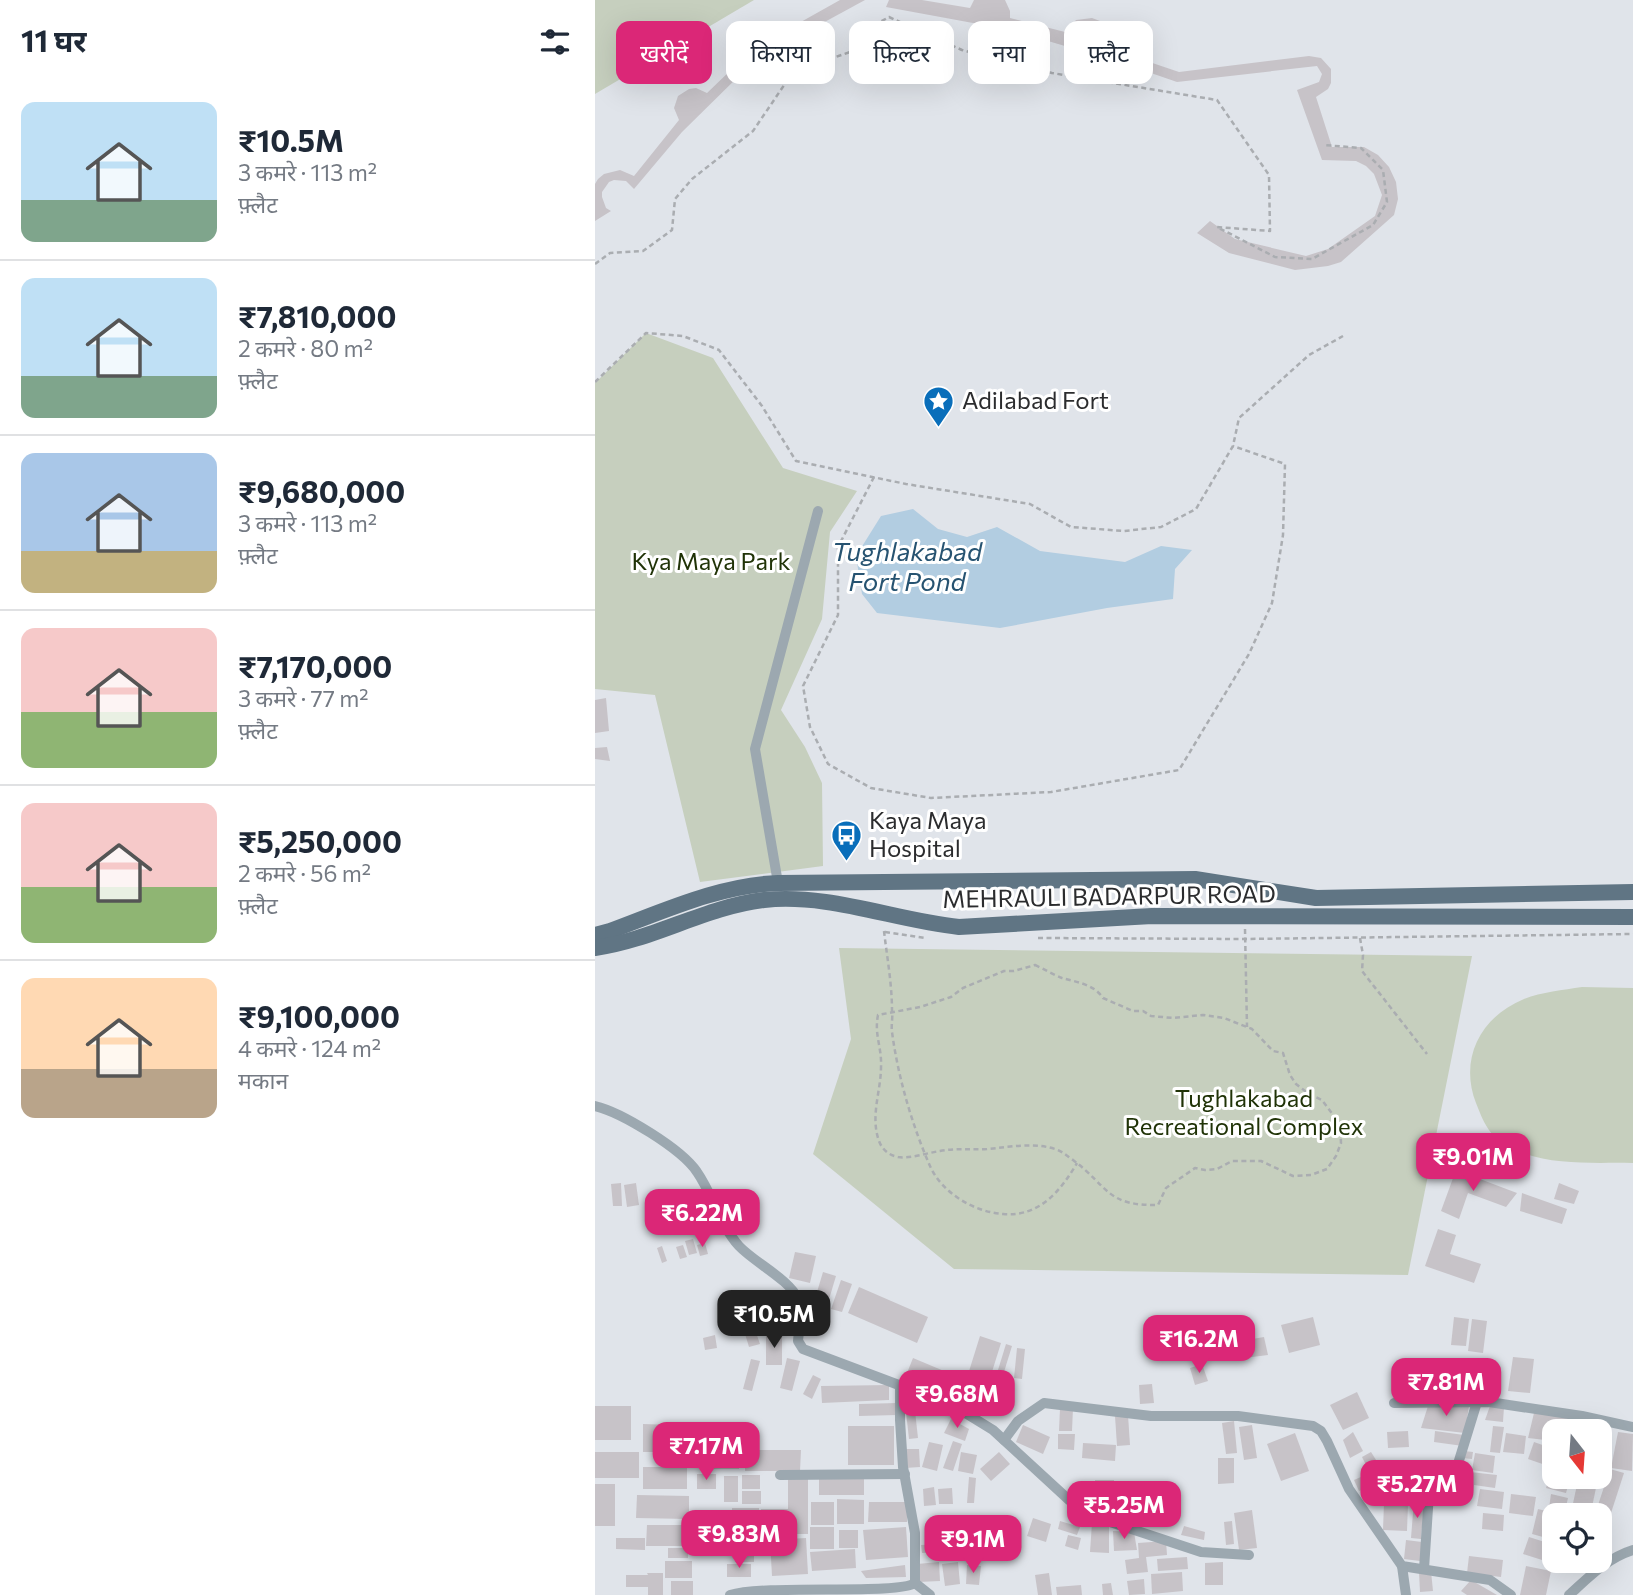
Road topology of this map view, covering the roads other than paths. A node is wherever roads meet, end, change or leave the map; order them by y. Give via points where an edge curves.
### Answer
1 (818, 511) dead end
2 (778, 883) junction
3 (1633, 892) edge
4 (1633, 917) edge
5 (595, 935) edge
6 (595, 948) edge
7 (595, 1106) edge
8 (901, 1387) junction
9 (1476, 1402) junction
10 (1394, 1403) dead end
11 (1633, 1427) edge
12 (1004, 1440) junction
13 (905, 1474) junction
14 (780, 1475) dead end
15 (1633, 1550) edge
16 (1249, 1555) dead end
17 (1402, 1566) junction
18 (1424, 1569) junction
19 (915, 1583) junction
20 (730, 1595) edge
21 (930, 1595) edge
22 (1406, 1595) edge
23 (1511, 1595) edge
24 (1569, 1595) edge

1 - 2 street via 755,749
2 - 3 main road, MEHRAULI BADARPUR ROAD via 1195,879 1316,898
2 - 5 main road, MEHRAULI BADARPUR ROAD via 706,897
4 - 6 main road, MEHRAULI BADARPUR ROAD via 1151,916 959,927 813,901 765,900
7 - 8 street via 656,1137 696,1170 736,1242 795,1294 802,1311 798,1341 803,1349
8 - 12 street via 967,1413
8 - 13 street via 899,1420
9 - 10 street
9 - 11 street
9 - 18 street via 1453,1480 1430,1478
12 - 16 street via 1069,1500 1095,1517 1201,1552
12 - 17 street via 1018,1421 1044,1403 1151,1416 1238,1416 1307,1423 1321,1432 1349,1489
13 - 14 street
13 - 19 street via 915,1533
15 - 24 street via 1603,1565
17 - 18 street
17 - 22 street
18 - 23 street via 1490,1580
19 - 20 street via 908,1588 878,1590 770,1590
19 - 21 street

